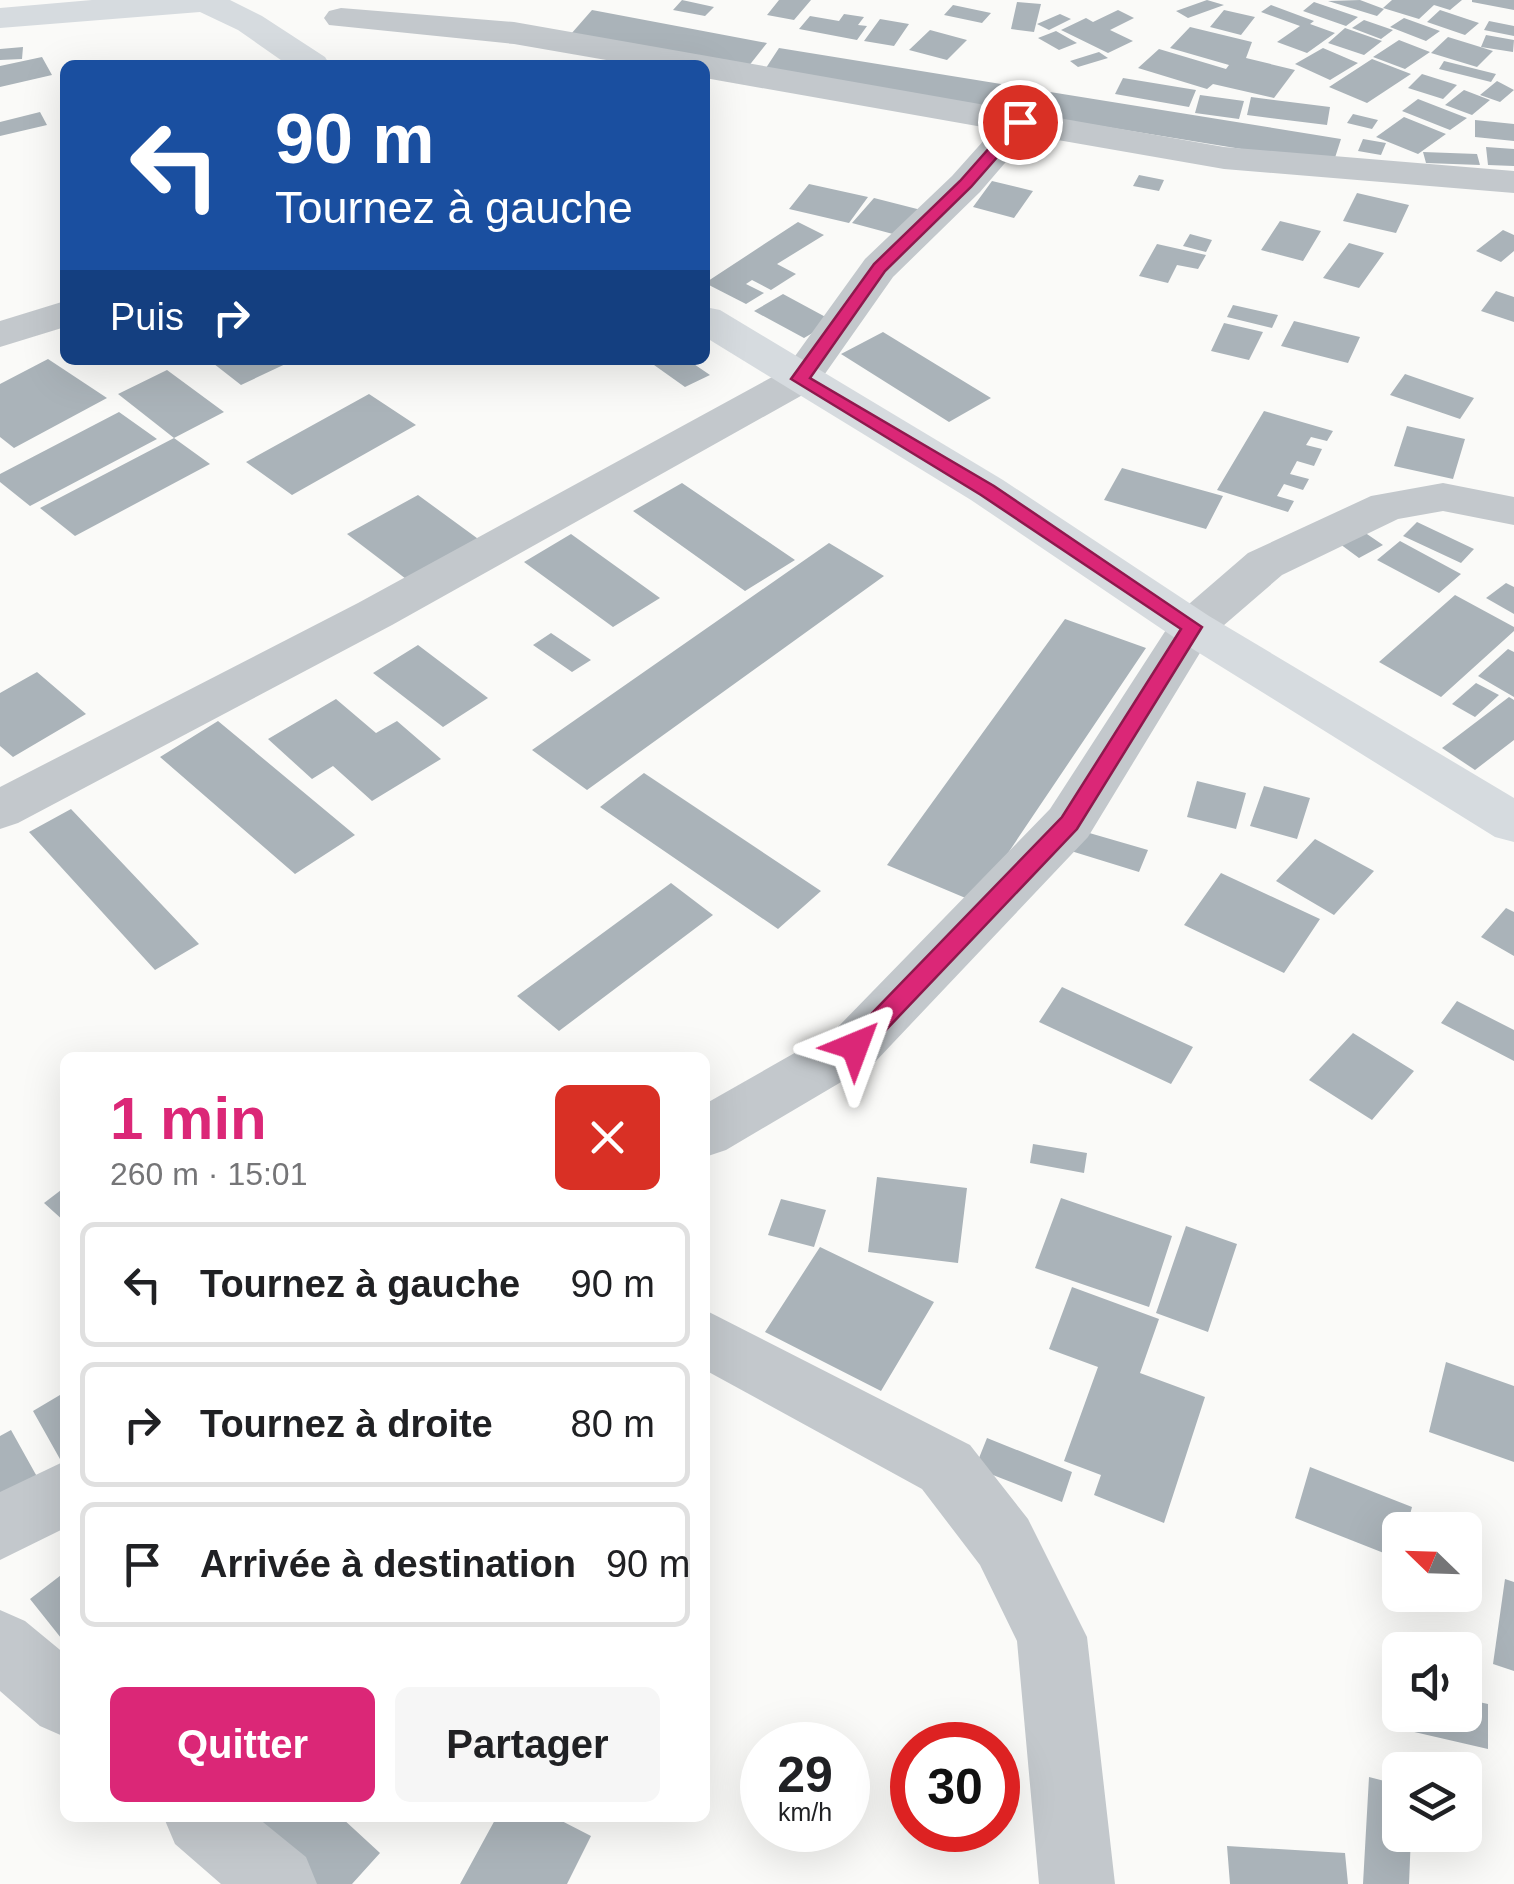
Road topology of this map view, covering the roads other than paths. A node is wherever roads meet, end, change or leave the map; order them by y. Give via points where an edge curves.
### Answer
1 (216, 0) edge
2 (205, 1) edge
3 (343, 9) edge
4 (0, 18) edge
5 (300, 57) edge
6 (668, 60) edge
7 (710, 68) edge
8 (1020, 122) junction
9 (1514, 182) edge
10 (60, 315) edge
11 (710, 322) edge
12 (0, 336) edge
13 (800, 379) junction
14 (1514, 511) edge
15 (1192, 627) junction
16 (0, 810) edge
17 (1514, 824) edge
18 (710, 1130) edge
19 (710, 1341) edge
20 (60, 1495) edge
21 (0, 1528) edge
22 (0, 1645) edge
23 (60, 1696) edge
24 (206, 1822) edge
25 (278, 1884) edge
26 (1076, 1884) edge

1 - 2 street
2 - 4 main road
2 - 5 main road
3 - 5 street
3 - 6 street
7 - 8 street
8 - 9 street via 1224,158
8 - 13 street via 880,268
10 - 12 street
11 - 13 main road
13 - 15 main road via 988,490
13 - 16 street via 375,614
14 - 15 street via 1443,497 1387,506 1265,564
15 - 17 main road
15 - 18 street via 1069,823 869,1032
19 - 26 street via 946,1467 1004,1542 1052,1636
20 - 21 street
22 - 23 street
24 - 25 street

